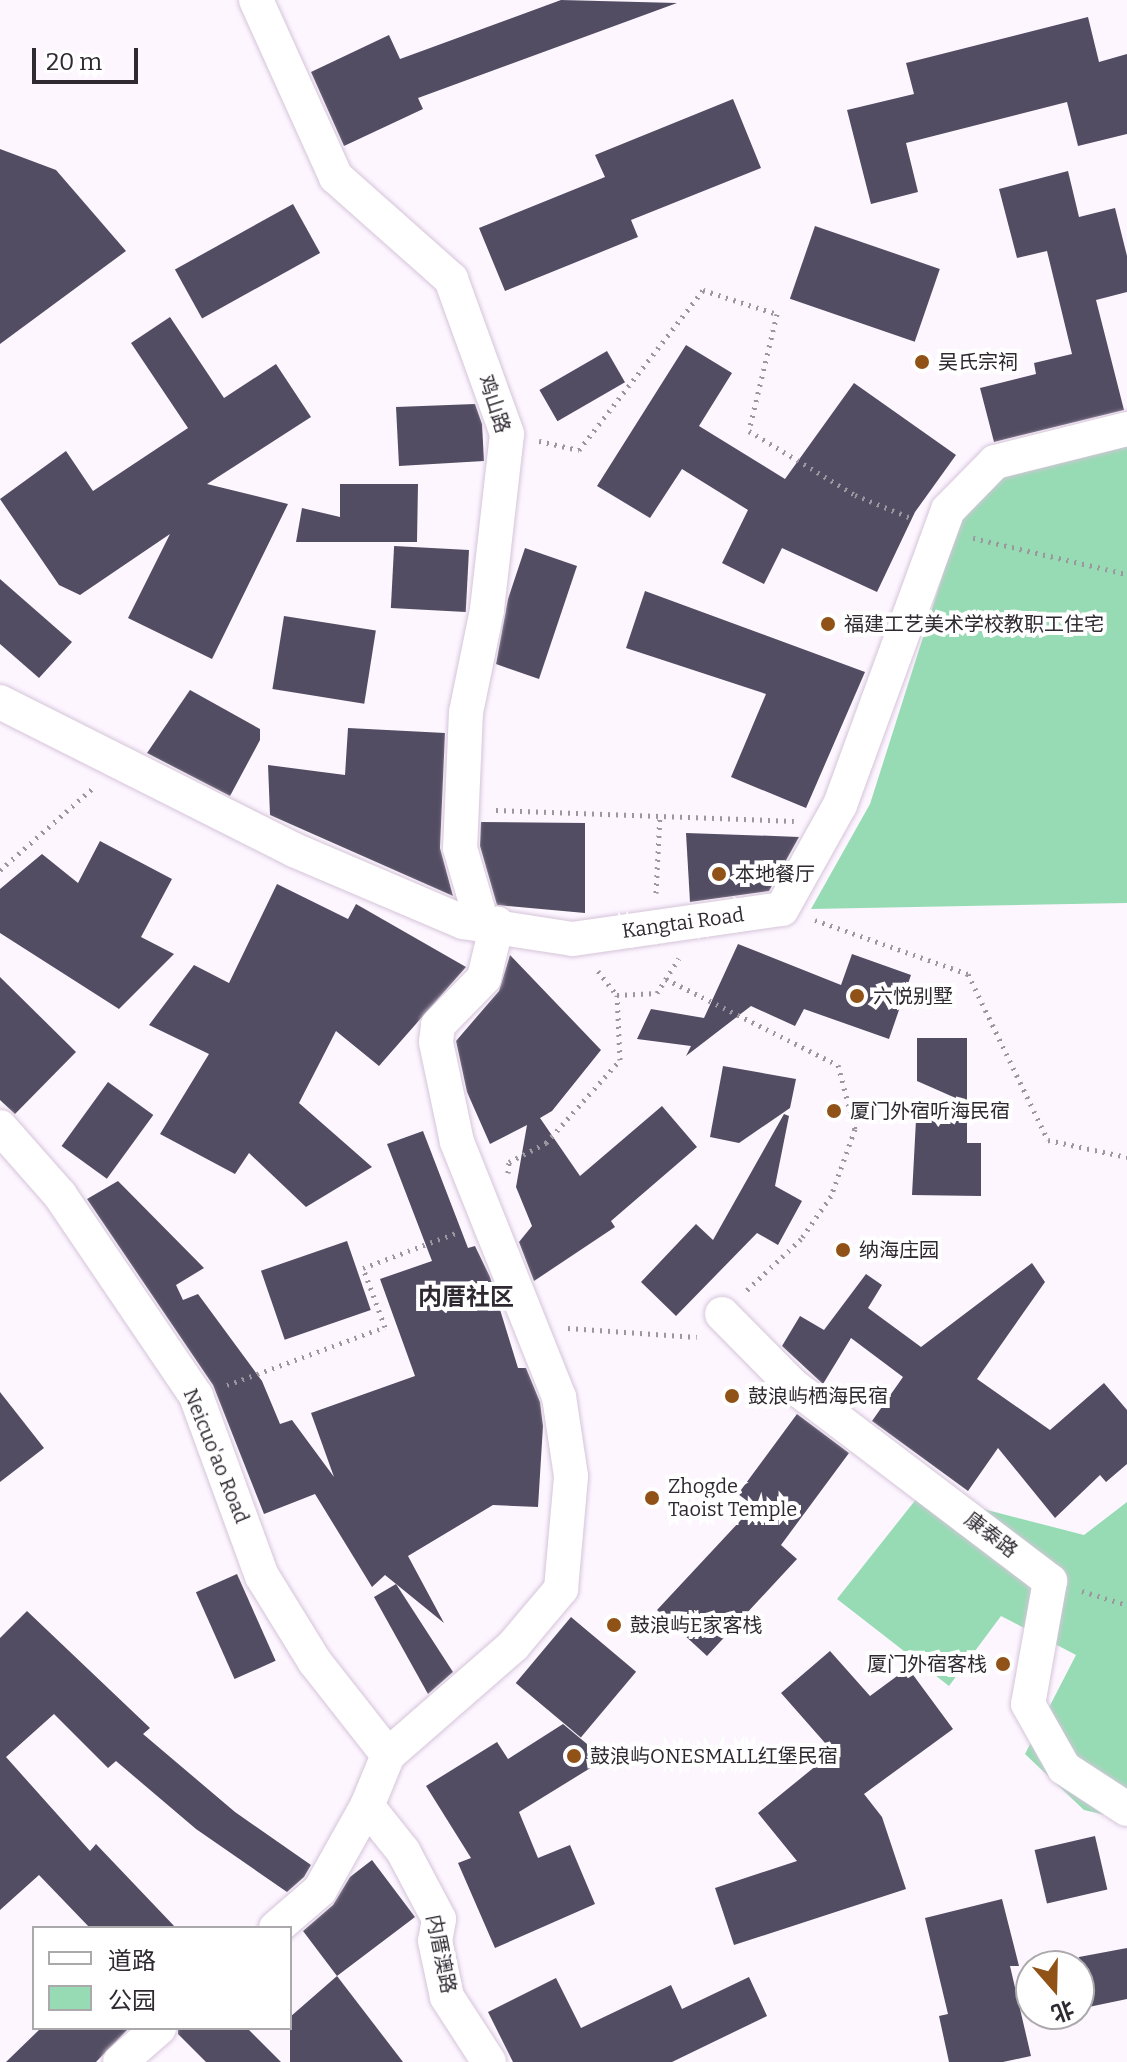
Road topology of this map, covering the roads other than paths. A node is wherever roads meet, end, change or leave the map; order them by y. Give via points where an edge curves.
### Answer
1 (256, 0) edge
2 (1127, 429) edge
3 (0, 702) edge
4 (490, 923) junction
5 (0, 1127) edge
6 (722, 1314) road end
7 (388, 1755) junction
8 (367, 1806) junction
9 (1127, 1809) edge
10 (278, 1926) edge
11 (157, 2030) edge
12 (120, 2062) edge
13 (489, 2062) edge

1 - 4 street, 鸡山路 via 336,177 451,279 507,434 487,610 466,712 461,809 460,848
2 - 4 street, Kangtai Road via 995,462 948,510 831,822 782,909 573,939
3 - 4 street, Kangtai Road via 294,850 463,922
4 - 7 street via 484,978 438,1025 436,1042 457,1142 559,1397 571,1476 561,1589 513,1646
5 - 7 street, Neicuo'ao Road via 60,1195 196,1396 262,1576 315,1662
6 - 9 street, 康泰路 via 792,1385 1050,1581 1028,1704 1064,1768
7 - 8 street
8 - 10 street via 320,1890
8 - 13 street, 内厝澳路 via 403,1851 439,1919 435,1941 447,1997
11 - 12 street

